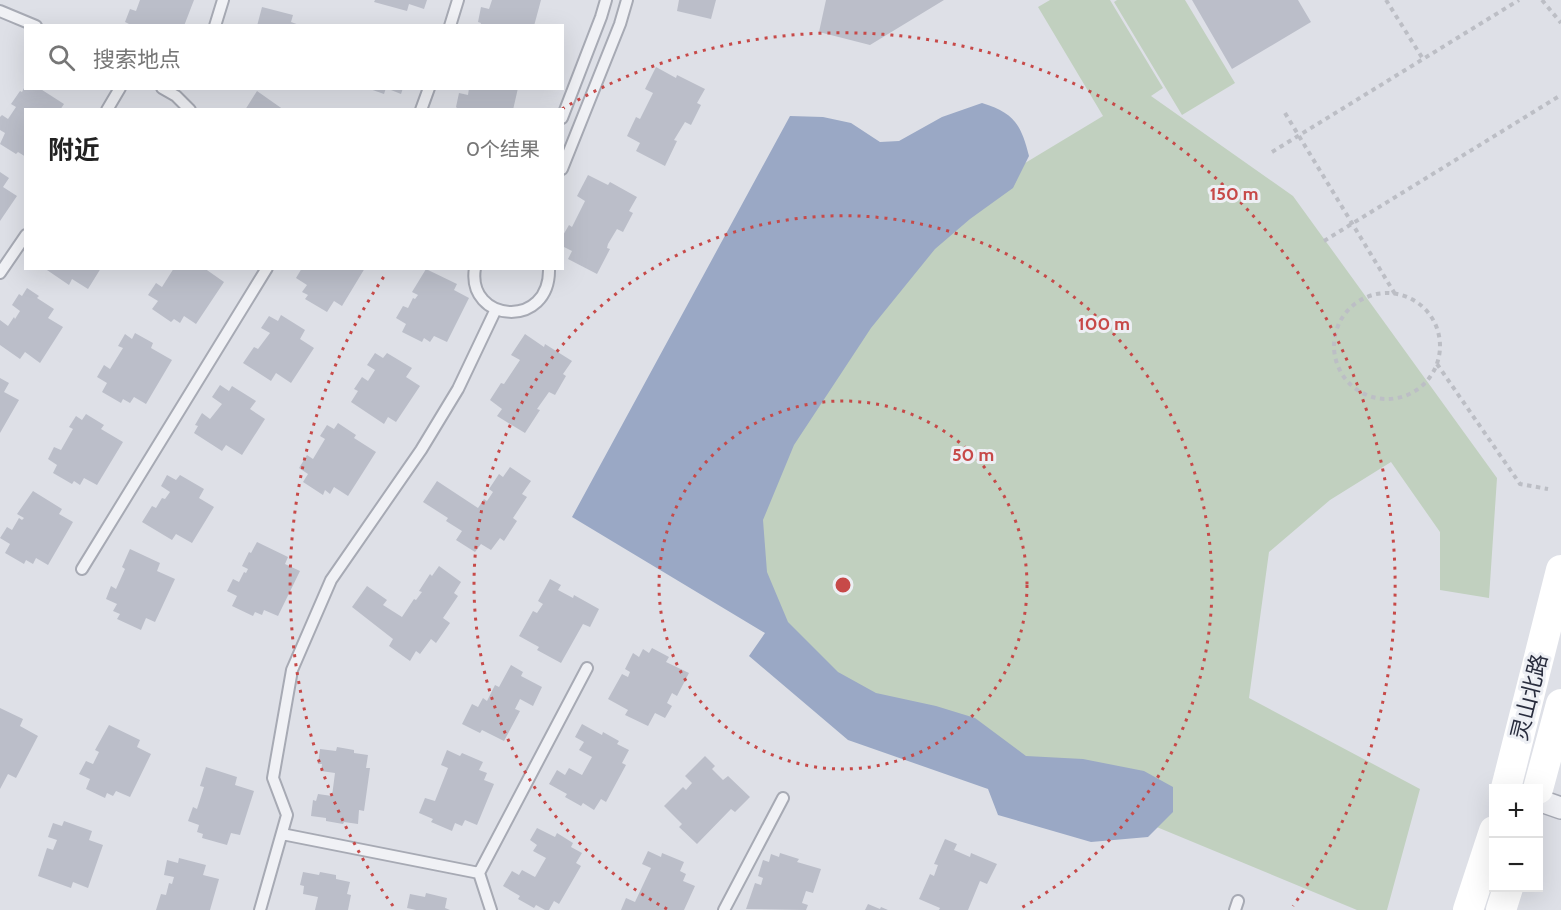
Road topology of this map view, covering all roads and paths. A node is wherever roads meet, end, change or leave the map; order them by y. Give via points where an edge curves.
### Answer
1 (223, 0) edge
2 (458, 0) edge
3 (606, 0) edge
4 (627, 0) edge
5 (1386, 0) edge
6 (1519, 0) edge
7 (1542, 0) edge
8 (0, 11) edge
9 (1561, 23) edge
10 (31, 24) edge
11 (216, 24) edge
12 (451, 24) edge
13 (1423, 59) junction
14 (119, 90) edge
15 (428, 90) edge
16 (178, 92) edge
17 (1561, 95) edge
18 (108, 108) edge
19 (189, 108) edge
20 (422, 108) edge
21 (564, 113) edge
22 (1285, 113) dead end
23 (1299, 136) junction
24 (1272, 152) dead end
25 (564, 165) edge
26 (1353, 225) junction
27 (24, 238) edge
28 (1324, 241) dead end
29 (266, 270) edge
30 (475, 270) edge
31 (549, 270) edge
32 (0, 273) edge
33 (1396, 295) junction
34 (496, 309) junction
35 (1437, 363) junction
36 (1548, 489) dead end
37 (82, 569) dead end
38 (1561, 570) edge
39 (587, 668) dead end
40 (1561, 704) edge
41 (1507, 784) edge
42 (1540, 784) edge
43 (783, 798) dead end
44 (1543, 801) edge
45 (1561, 808) edge
46 (282, 834) junction
47 (1492, 838) edge
48 (479, 873) junction
49 (1507, 892) edge
50 (260, 910) edge
51 (491, 910) edge
52 (724, 910) edge
53 (1468, 910) edge
54 (1501, 910) edge

1 - 11 lane
2 - 12 lane
3 - 21 lane
4 - 25 lane
5 - 13 path
6 - 13 path
7 - 9 path
8 - 10 lane
13 - 23 path
14 - 18 lane
15 - 20 lane
16 - 19 lane
17 - 26 path
22 - 23 path
23 - 24 path
23 - 26 path
26 - 28 path
26 - 33 path
27 - 32 lane
29 - 37 lane
30 - 34 lane via 479,294
31 - 34 lane via 546,291 530,308 507,313
33 - 35 path via 1416,302 1434,322
33 - 35 path via 1376,294 1363,299 1342,318 1334,343 1339,370 1357,391 1383,399 1410,394 1431,376
34 - 46 lane via 458,388 421,450 331,580 292,670 273,778 287,815
35 - 36 path via 1520,484
38 - 41 main road, 灵山北路
39 - 48 lane
40 - 42 main road, 灵山北路
43 - 52 lane
44 - 45 street
46 - 48 lane
46 - 50 lane
47 - 53 main road
48 - 51 lane
49 - 54 main road

